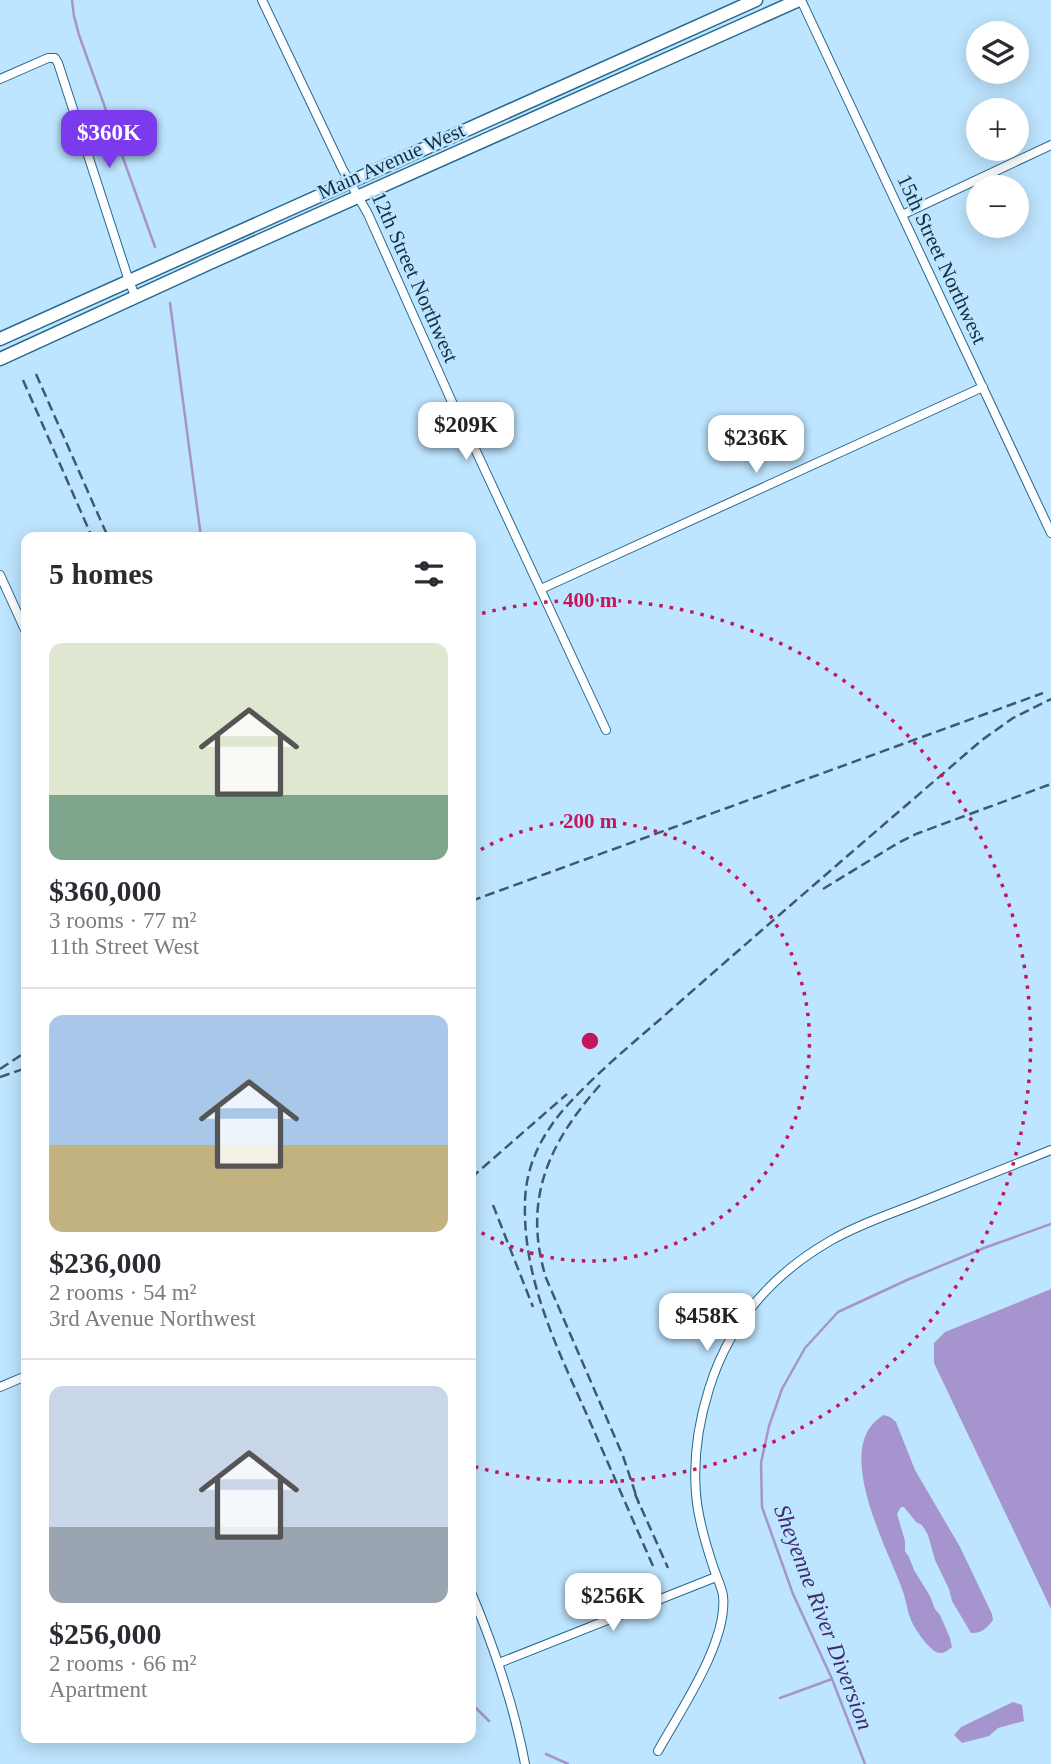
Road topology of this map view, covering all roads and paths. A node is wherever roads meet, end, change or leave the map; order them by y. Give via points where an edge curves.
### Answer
1 (262, 0) edge
2 (756, 0) edge
3 (800, 0) edge
4 (0, 79) edge
5 (1051, 145) edge
6 (351, 182) junction
7 (359, 196) junction
8 (902, 215) junction
9 (129, 281) junction
10 (136, 298) junction
11 (0, 339) edge
12 (0, 359) edge
13 (983, 387) junction
14 (1051, 533) edge
15 (0, 575) edge
16 (541, 589) junction
17 (11, 599) junction
18 (0, 604) edge
19 (21, 621) edge
20 (606, 730) dead end
21 (1051, 1150) edge
22 (21, 1378) edge
23 (0, 1387) edge
24 (716, 1577) junction
25 (476, 1605) edge
26 (499, 1663) junction
27 (658, 1751) dead end
28 (525, 1764) edge

1 - 6 street, 12th Street Northwest
2 - 6 main road, Main Avenue West
3 - 7 main road, Main Avenue West
3 - 8 street, 15th Street Northwest
4 - 9 street via 48,58 55,58 61,67
5 - 8 street
6 - 7 street, 12th Street Northwest
6 - 9 main road, Main Avenue West
7 - 10 main road, Main Avenue West
7 - 16 street, 12th Street Northwest
8 - 13 street, 15th Street Northwest
9 - 10 street
9 - 11 main road, Main Avenue West
10 - 12 main road, Main Avenue West
13 - 14 street, 15th Street Northwest
13 - 16 street
15 - 17 street
16 - 20 street, 12th Street Northwest
17 - 18 street
17 - 19 street
21 - 24 street via 829,1241 750,1307 713,1376 694,1459 702,1532
22 - 23 street
24 - 26 street
24 - 27 street via 723,1596 721,1625 708,1661
25 - 26 street
26 - 28 street

